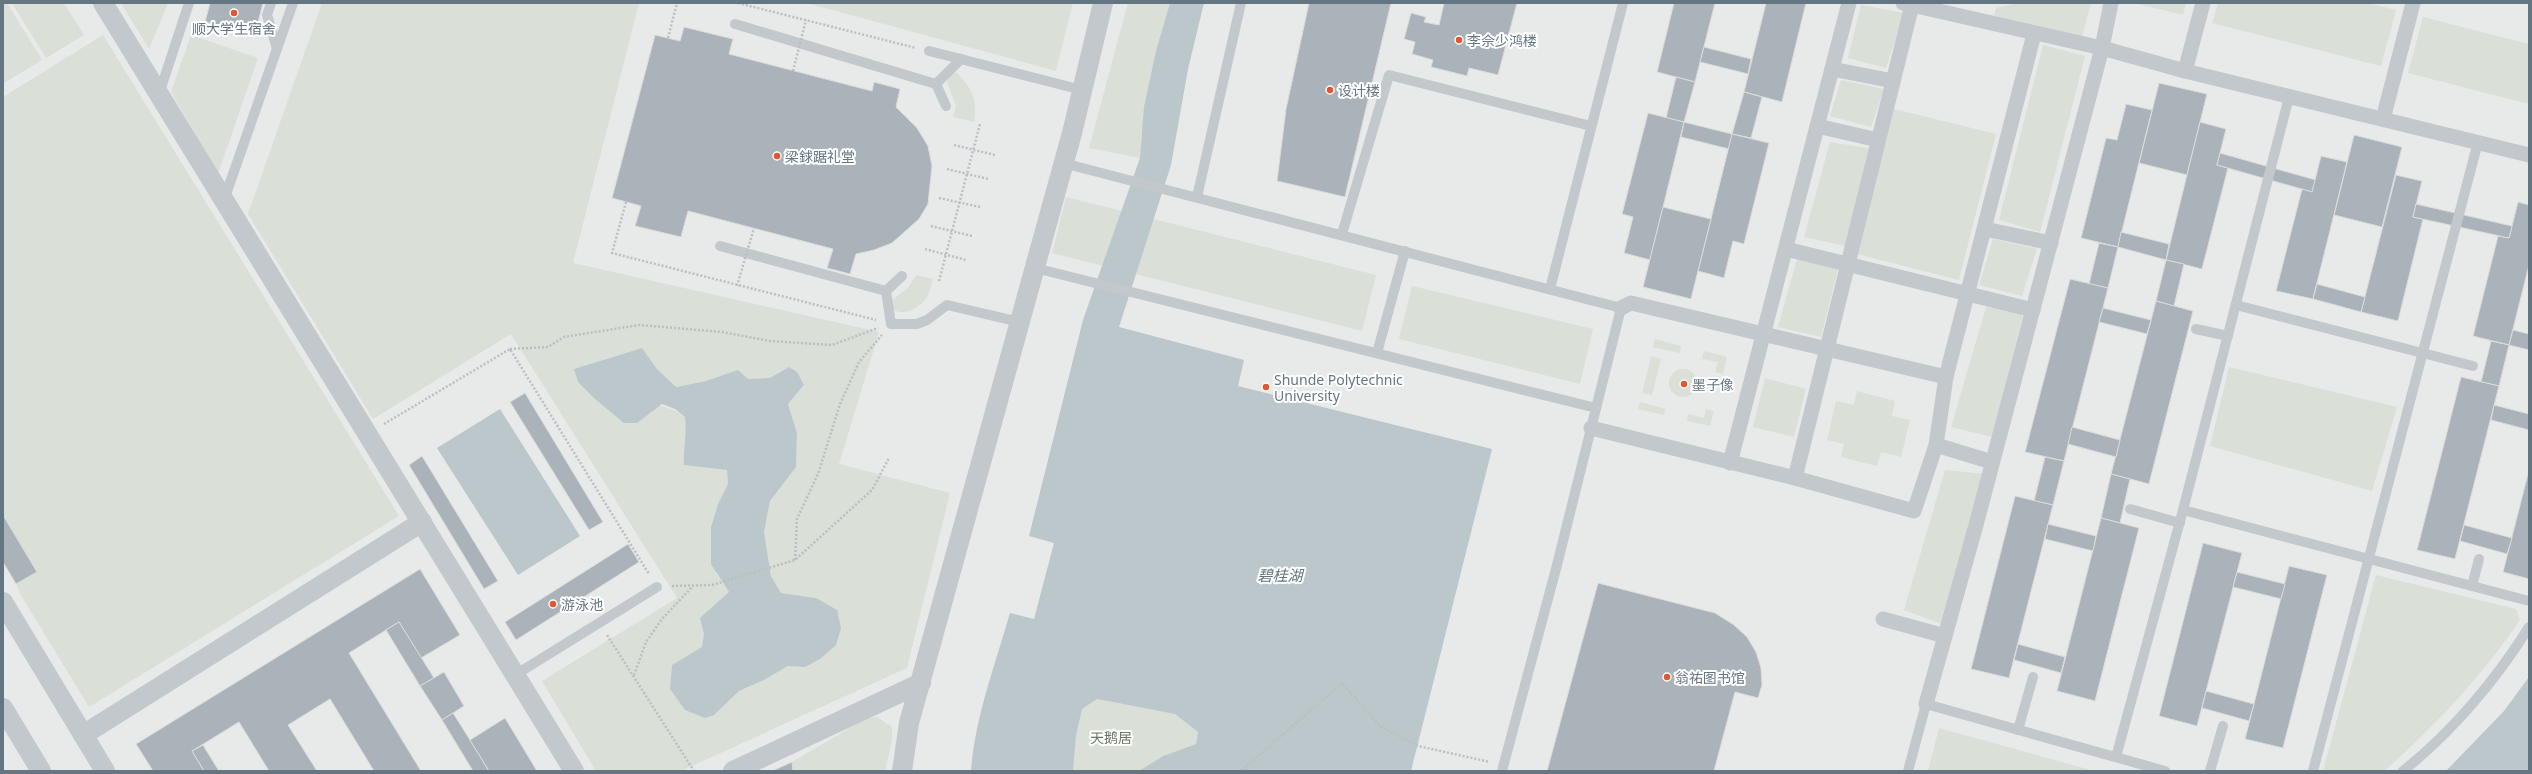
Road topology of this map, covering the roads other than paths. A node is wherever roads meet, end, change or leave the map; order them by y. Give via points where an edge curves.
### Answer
1 (103, 3) edge
2 (189, 3) edge
3 (271, 3) edge
4 (293, 3) edge
5 (1103, 3) edge
6 (1241, 3) edge
7 (1623, 3) edge
8 (1849, 3) edge
9 (2111, 3) edge
10 (2203, 3) edge
11 (2413, 3) edge
12 (1908, 4) edge
13 (735, 24) dead end
14 (2034, 34) junction
15 (2102, 48) junction
16 (278, 49) junction
17 (929, 51) road end
18 (961, 59) junction
19 (1832, 68) junction
20 (2185, 71) junction
21 (1893, 81) junction
22 (936, 84) junction
23 (1082, 90) junction
24 (159, 94) junction
25 (2289, 97) junction
26 (946, 106) dead end
27 (2383, 119) junction
28 (1591, 126) junction
29 (1818, 126) junction
30 (1878, 140) junction
31 (2478, 142) junction
32 (2529, 155) edge
33 (1063, 163) junction
34 (1197, 197) junction
35 (224, 200) junction
36 (1985, 229) junction
37 (1342, 234) junction
38 (2051, 244) junction
39 (720, 246) dead end
40 (1786, 249) junction
41 (1405, 251) junction
42 (1848, 264) junction
43 (1035, 268) junction
44 (902, 276) dead end
45 (1550, 289) junction
46 (886, 291) junction
47 (1968, 293) junction
48 (2236, 305) junction
49 (1621, 308) junction
50 (2033, 310) junction
51 (1020, 322) junction
52 (2196, 329) dead end
53 (1765, 333) junction
54 (2228, 336) junction
55 (1827, 348) junction
56 (1376, 353) junction
57 (2422, 353) junction
58 (2473, 366) dead end
59 (1946, 377) junction
60 (1596, 408) junction
61 (1591, 428) junction
62 (1936, 445) junction
63 (1992, 462) junction
64 (1730, 463) junction
65 (1795, 478) junction
66 (2130, 509) dead end
67 (2183, 510) junction
68 (422, 522) junction
69 (2180, 523) junction
70 (2369, 559) junction
71 (2479, 559) dead end
72 (2472, 586) junction
73 (657, 587) road end
74 (2529, 601) edge
75 (3, 602) edge
76 (1883, 619) dead end
77 (2529, 627) edge
78 (1945, 636) junction
79 (515, 675) junction
80 (2033, 677) dead end
81 (921, 683) junction
82 (1926, 704) junction
83 (3, 708) edge
84 (2223, 726) dead end
85 (2018, 730) junction
86 (83, 735) junction
87 (2116, 757) junction
88 (1503, 768) edge
89 (41, 771) edge
90 (105, 771) edge
91 (574, 771) edge
92 (732, 771) edge
93 (902, 771) edge
94 (1908, 771) edge
95 (2165, 771) edge
96 (2210, 771) edge
97 (2313, 771) edge
98 (2403, 771) edge

1 - 24 street
2 - 24 lane
3 - 16 lane via 267,15
4 - 16 lane
5 - 23 street
6 - 34 lane
7 - 28 lane
8 - 19 street
9 - 15 street
10 - 20 street
11 - 27 street
12 - 14 street
12 - 21 street
13 - 22 lane
14 - 15 street
14 - 36 street
15 - 20 street
15 - 38 street
16 - 35 lane
17 - 18 lane
18 - 22 lane
18 - 23 lane
19 - 21 street
19 - 29 street
20 - 25 street
21 - 30 street
22 - 26 lane
23 - 33 street
24 - 35 street
25 - 27 street
25 - 48 lane
27 - 31 street
28 - 37 lane via 1389,75
28 - 45 lane
29 - 30 street
29 - 40 street
30 - 42 street
31 - 32 street
31 - 57 lane
33 - 34 lane
33 - 43 street
34 - 37 lane
35 - 68 street
36 - 38 street
36 - 47 street
37 - 41 lane
38 - 50 street
39 - 46 lane
40 - 42 street
40 - 53 street
41 - 45 lane
41 - 56 lane
42 - 47 street
42 - 55 street
43 - 51 street
43 - 56 lane
44 - 46 lane
45 - 49 lane
46 - 51 lane via 891,324 917,324 927,320 946,305
47 - 50 street
47 - 59 street
48 - 54 lane
48 - 57 lane
49 - 53 street via 1631,303
49 - 60 lane
50 - 63 street
51 - 81 street
52 - 54 lane
53 - 55 street
53 - 64 street
54 - 67 lane
55 - 59 street
55 - 65 street
56 - 60 lane
57 - 58 lane
57 - 70 lane
59 - 62 street
60 - 61 lane
61 - 64 street
61 - 88 lane
62 - 63 street
62 - 65 street via 1914,511
63 - 78 street
64 - 65 street
66 - 69 lane
67 - 69 lane
67 - 70 lane
68 - 79 street
68 - 86 street
69 - 87 lane
70 - 72 lane
70 - 97 lane
71 - 72 lane
72 - 74 lane
73 - 79 lane
75 - 86 street
76 - 78 street
77 - 98 lane via 2479,695 2423,755
78 - 82 street
79 - 91 street
80 - 85 lane
81 - 92 street
81 - 93 street via 909,723
82 - 85 lane
82 - 94 lane
83 - 89 street
84 - 96 lane
85 - 87 lane
86 - 90 street
87 - 95 lane

